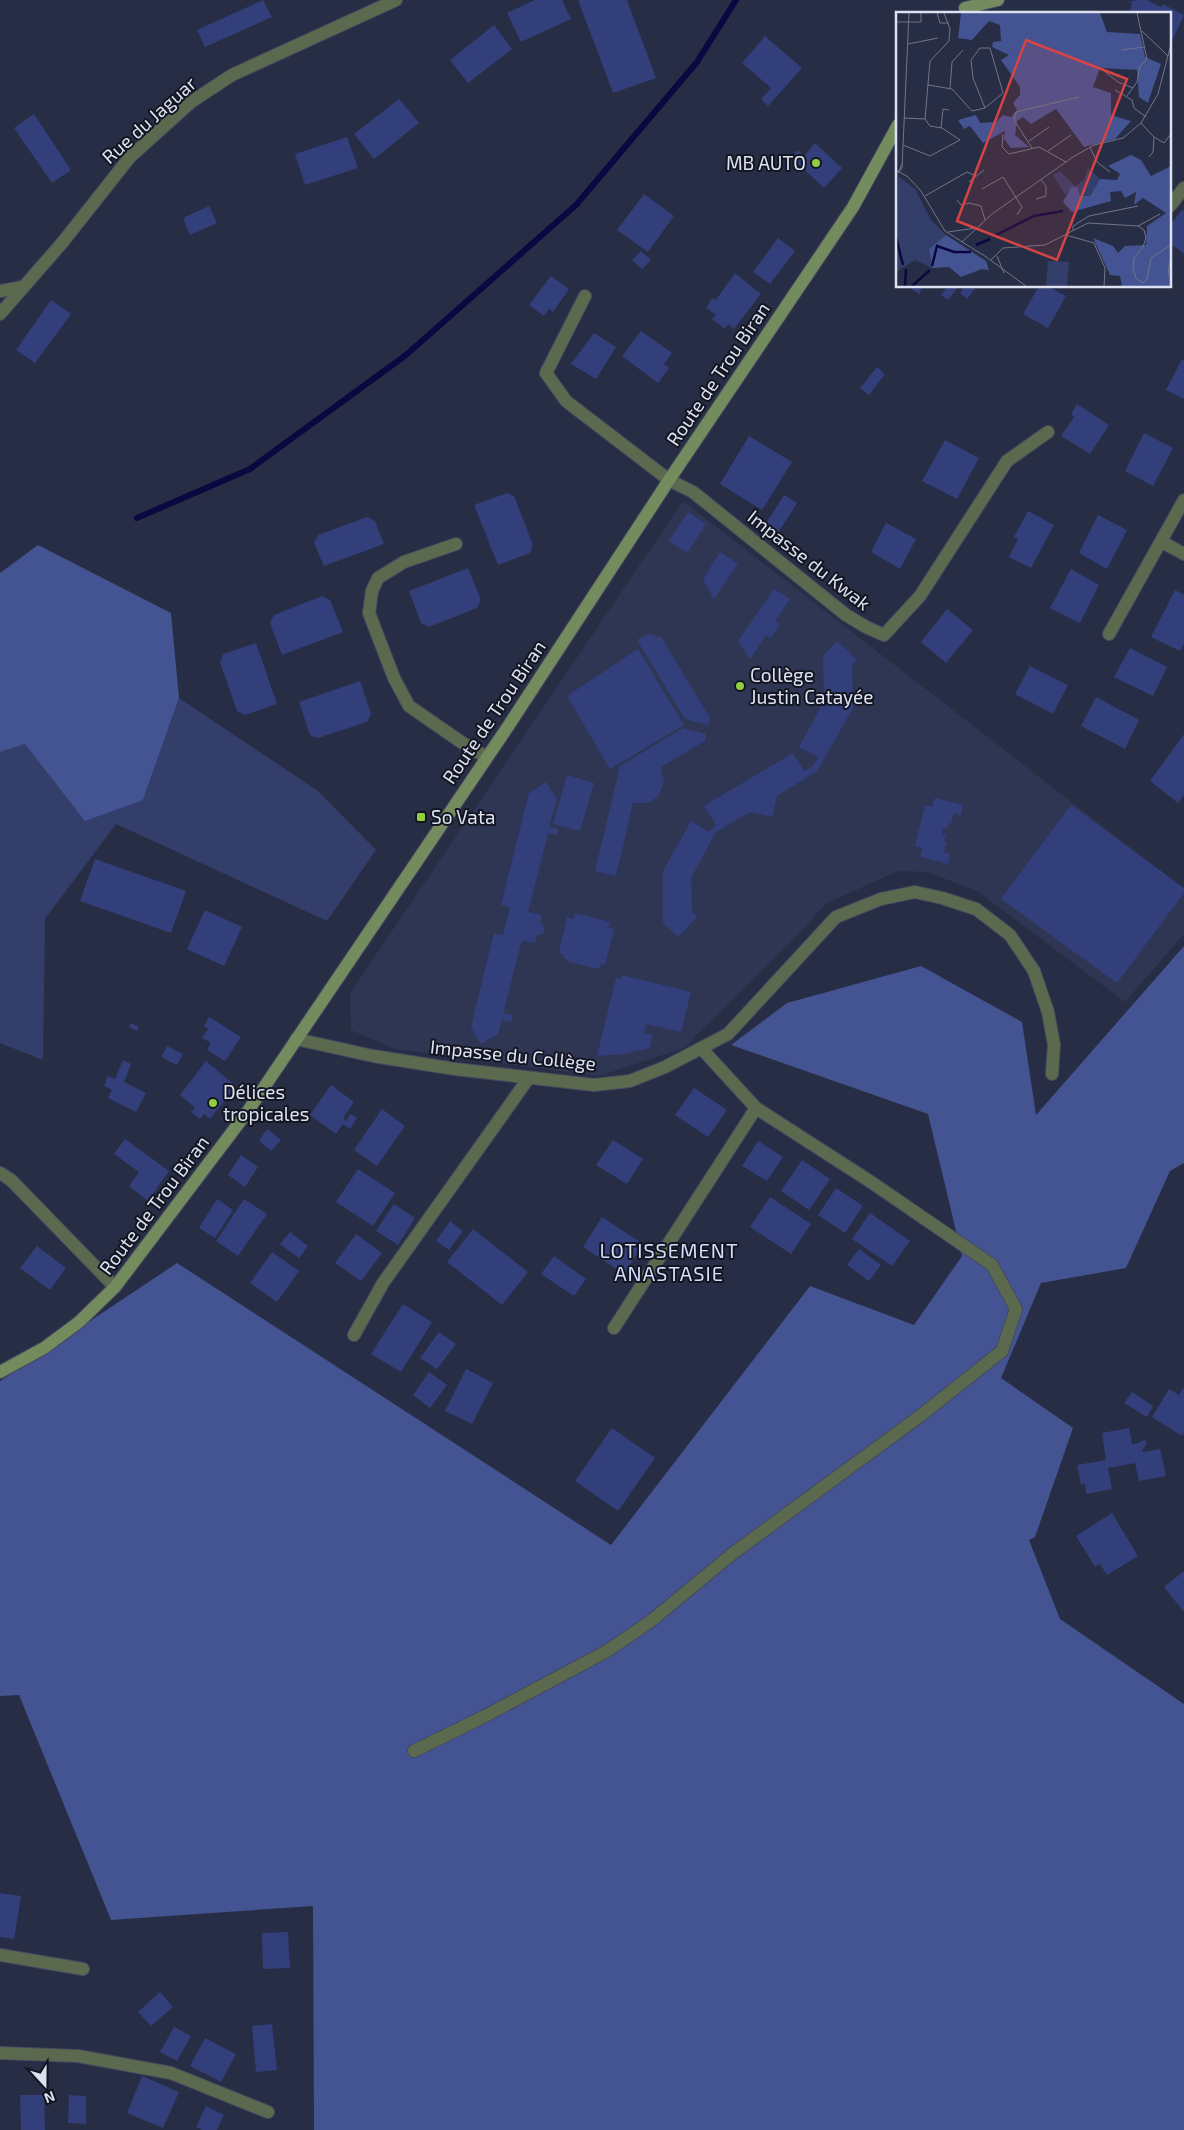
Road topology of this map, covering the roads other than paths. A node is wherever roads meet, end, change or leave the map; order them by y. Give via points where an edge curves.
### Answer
1 (396, 0) edge
2 (998, 0) edge
3 (965, 7) edge
4 (896, 129) edge
5 (1184, 188) edge
6 (1172, 203) edge
7 (23, 287) junction
8 (0, 291) edge
9 (585, 296) dead end
10 (0, 314) edge
11 (1048, 432) dead end
12 (669, 480) junction
13 (1184, 500) edge
14 (1162, 542) junction
15 (456, 544) dead end
16 (1184, 554) edge
17 (1109, 634) dead end
18 (486, 757) junction
19 (296, 1038) junction
20 (702, 1049) junction
21 (1052, 1074) dead end
22 (528, 1078) junction
23 (756, 1108) junction
24 (0, 1173) edge
25 (115, 1287) junction
26 (614, 1328) dead end
27 (354, 1335) dead end
28 (0, 1372) edge
29 (414, 1751) dead end
30 (0, 1955) edge
31 (83, 1969) dead end
32 (0, 2053) edge
33 (268, 2112) dead end

1 - 7 street, Rue du Jaguar via 232,75 192,102 130,157
2 - 3 main road
4 - 12 main road, Route de Trou Biran via 853,207
5 - 6 street
7 - 8 street
7 - 10 street, Rue du Jaguar
9 - 12 street via 546,373 566,401
11 - 12 street, Impasse du Kwak via 1007,461 920,596 884,634 866,628 846,615 693,492
12 - 18 main road, Route de Trou Biran
13 - 14 street
14 - 16 street
14 - 17 street
15 - 18 street via 386,570 372,591 369,613 409,706
18 - 19 main road, Route de Trou Biran
19 - 22 street, Impasse du Collège via 382,1057
19 - 25 main road, Route de Trou Biran via 248,1111
20 - 21 street, Impasse du Collège via 728,1034 836,917 881,899 915,892 976,909 1010,934 1034,971 1048,1012 1054,1045
20 - 22 street, Impasse du Collège via 630,1081 594,1085
20 - 23 street
22 - 27 street via 383,1283
23 - 26 street
23 - 29 street via 992,1265 1016,1309 1002,1351 607,1651
24 - 25 street via 11,1180
25 - 28 main road, Route de Trou Biran via 79,1322 44,1348
30 - 31 street
32 - 33 street via 78,2056 171,2073

